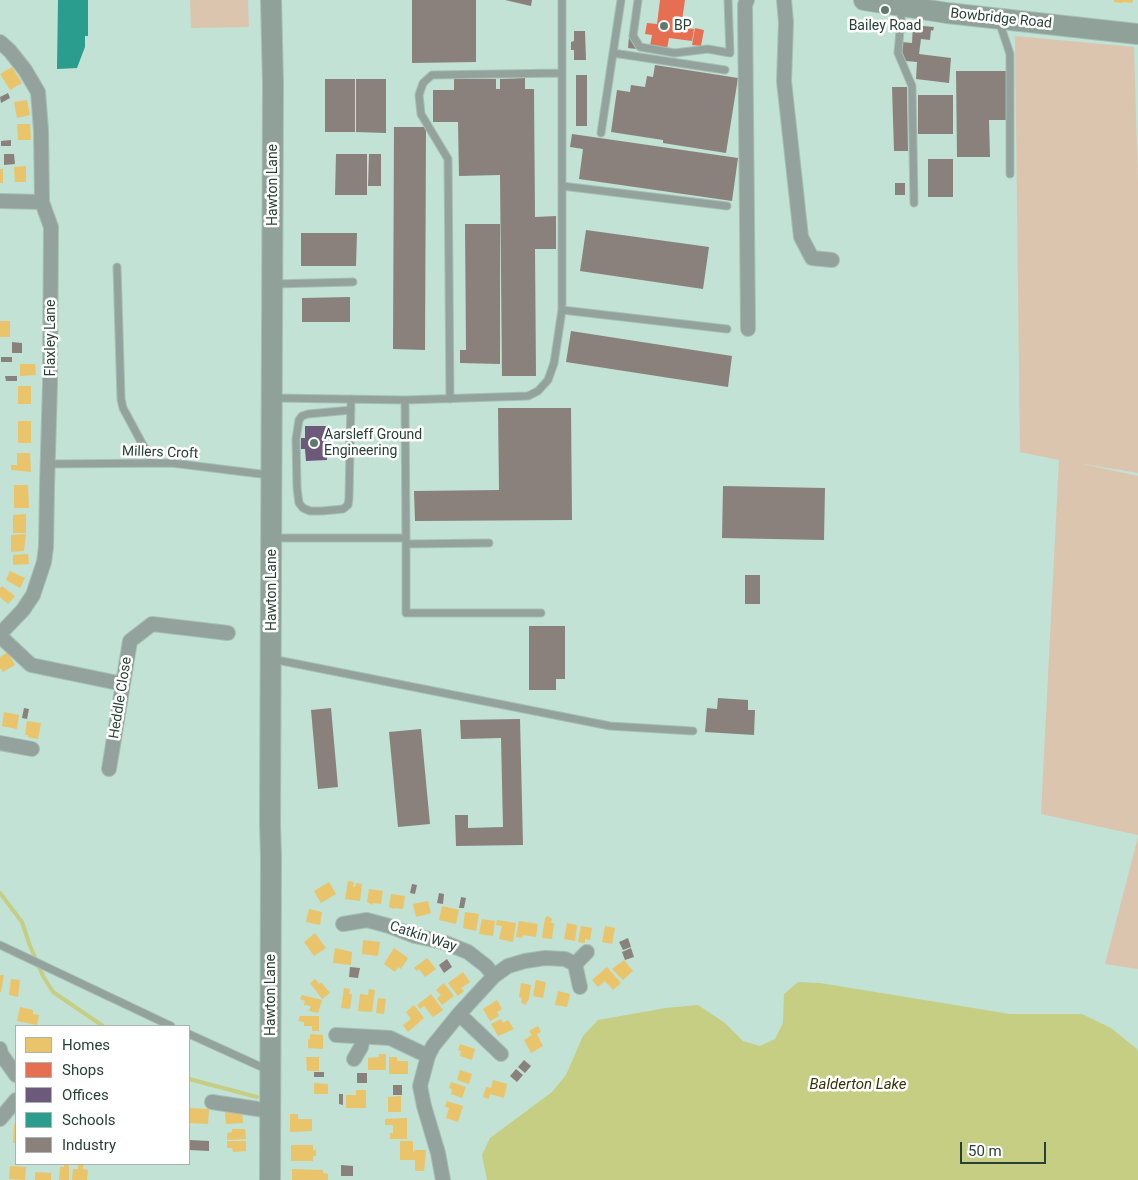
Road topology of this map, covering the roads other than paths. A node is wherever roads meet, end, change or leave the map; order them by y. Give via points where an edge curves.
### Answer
1 (271, 0) edge
2 (562, 0) edge
3 (621, 0) edge
4 (638, 0) edge
5 (728, 0) edge
6 (746, 0) edge
7 (784, 0) edge
8 (864, 0) edge
9 (902, 6) junction
10 (948, 7) edge
11 (998, 18) junction
12 (1138, 34) edge
13 (0, 42) edge
14 (613, 53) junction
15 (725, 70) dead end
16 (562, 73) junction
17 (601, 133) dead end
18 (1010, 174) dead end
19 (562, 186) junction
20 (0, 201) edge
21 (42, 202) junction
22 (914, 203) dead end
23 (727, 206) dead end
24 (832, 260) dead end
25 (117, 267) dead end
26 (353, 282) dead end
27 (272, 284) junction
28 (562, 310) junction
29 (727, 329) dead end
30 (748, 329) dead end
31 (272, 398) junction
32 (450, 398) junction
33 (351, 399) junction
34 (405, 400) junction
35 (351, 410) junction
36 (152, 462) junction
37 (47, 464) junction
38 (272, 475) junction
39 (272, 538) junction
40 (406, 541) junction
41 (489, 543) dead end
42 (542, 614) dead end
43 (228, 633) dead end
44 (0, 635) edge
45 (272, 659) junction
46 (123, 684) junction
47 (693, 731) dead end
48 (0, 743) edge
49 (32, 749) dead end
50 (109, 769) dead end
51 (343, 924) dead end
52 (0, 945) edge
53 (587, 952) dead end
54 (574, 964) junction
55 (494, 976) junction
56 (580, 987) dead end
57 (459, 1014) junction
58 (169, 1025) edge
59 (190, 1034) edge
60 (336, 1035) dead end
61 (363, 1036) junction
62 (0, 1049) edge
63 (501, 1054) dead end
64 (428, 1056) junction
65 (354, 1059) dead end
66 (271, 1072) junction
67 (15, 1074) edge
68 (15, 1101) edge
69 (212, 1102) dead end
70 (270, 1112) junction
71 (0, 1119) edge
72 (270, 1180) edge
73 (443, 1180) edge

1 - 27 street, Hawton Lane
2 - 16 lane
3 - 14 lane
4 - 5 lane via 633,36 640,47 675,53 708,49 730,52
6 - 30 street
7 - 24 street via 784,82 801,238 812,258
8 - 9 street, Bowbridge Road
9 - 10 street, Bowbridge Road
9 - 22 lane via 898,53 912,86
10 - 11 street, Bowbridge Road
11 - 12 street, Bowbridge Road
11 - 18 lane via 1010,54
13 - 21 street, Flaxley Lane via 25,70 38,92
14 - 15 lane
14 - 17 lane
16 - 19 lane
16 - 32 lane via 432,74 423,83 419,94 421,114 448,159
19 - 23 lane
19 - 28 lane
20 - 21 street
21 - 37 street, Flaxley Lane via 51,227
25 - 36 lane via 121,398 123,408
26 - 27 lane
27 - 31 street, Hawton Lane
28 - 29 lane
28 - 32 lane via 554,363 548,380 538,391 528,396
31 - 33 lane
31 - 38 street, Hawton Lane
32 - 34 lane
33 - 34 lane
33 - 35 lane
34 - 40 lane
35 - 35 lane via 348,505 342,510 303,508 297,488 298,420 308,414
36 - 37 lane, Millers Croft
36 - 38 lane, Millers Croft
37 - 44 street, Flaxley Lane via 44,562 33,595
38 - 39 street, Hawton Lane
39 - 40 lane
39 - 45 street, Hawton Lane
40 - 41 lane
40 - 42 lane via 406,613
43 - 46 street, Heddle Close via 152,624 130,641
44 - 46 street via 31,666
45 - 47 lane via 610,726
45 - 66 street, Hawton Lane
46 - 50 street, Heddle Close
48 - 49 street
51 - 55 street, Catkin Way via 367,920 443,942 468,952
52 - 58 lane
53 - 54 street
54 - 55 street via 564,959 545,958 508,966
54 - 56 street
55 - 57 street
57 - 63 street
57 - 64 street
59 - 66 lane
60 - 61 street
61 - 64 street via 390,1038
61 - 65 street
62 - 67 street
64 - 73 street via 420,1080 420,1092
66 - 70 street, Hawton Lane
68 - 71 street
69 - 70 street
70 - 72 street, Hawton Lane

